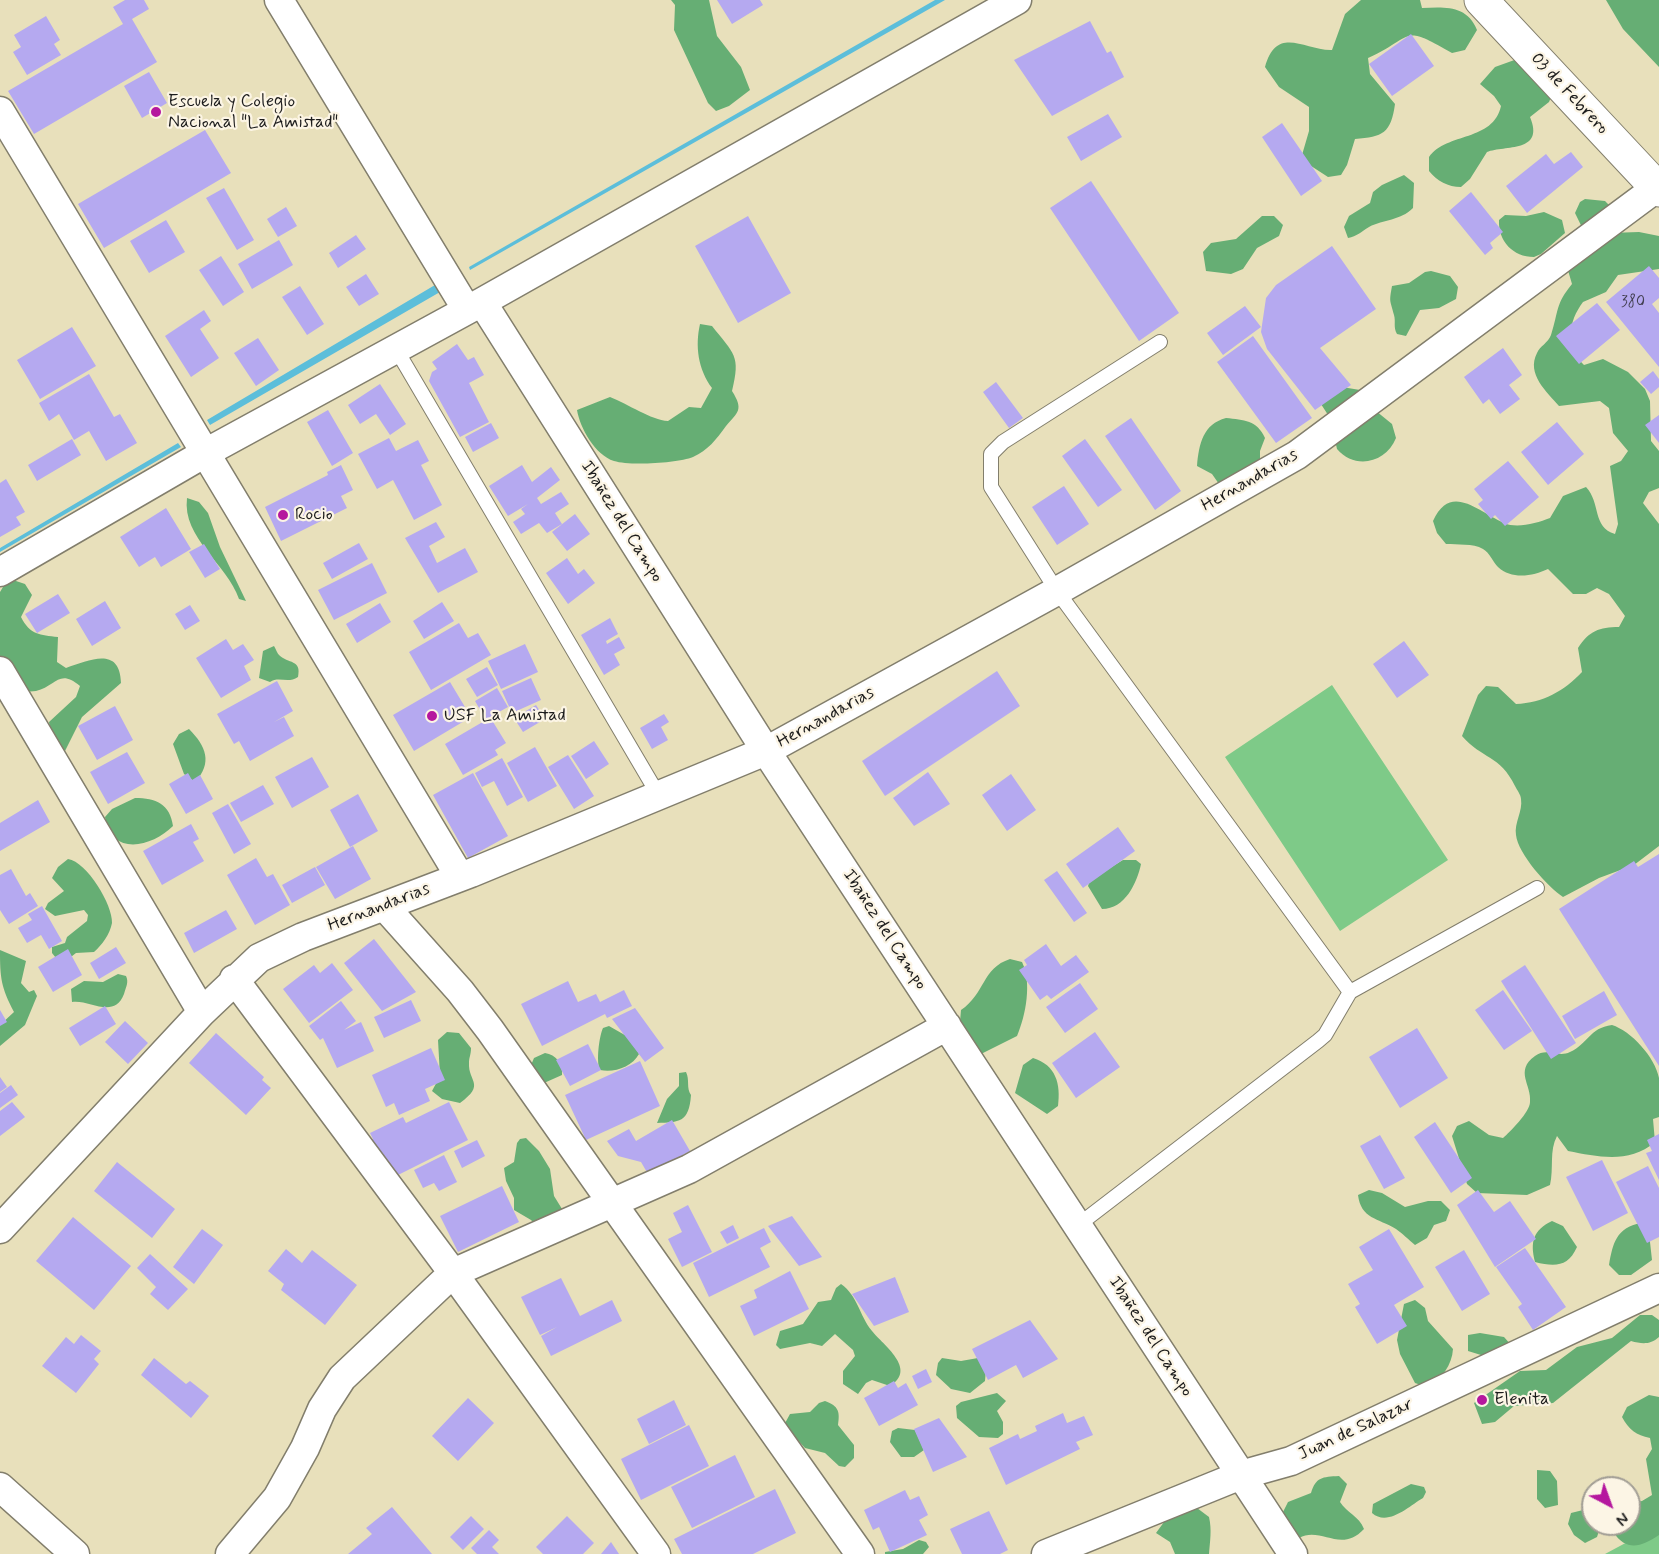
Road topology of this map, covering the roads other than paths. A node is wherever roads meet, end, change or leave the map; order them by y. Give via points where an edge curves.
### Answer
1 (279, 0) edge
2 (1017, 0) edge
3 (1481, 0) edge
4 (0, 111) edge
5 (1658, 187) edge
6 (475, 306) junction
7 (1160, 342) dead end
8 (396, 349) junction
9 (207, 452) junction
10 (0, 572) edge
11 (1057, 591) junction
12 (0, 671) edge
13 (766, 751) junction
14 (659, 796) junction
15 (460, 878) junction
16 (1537, 888) dead end
17 (385, 907) junction
18 (234, 978) junction
19 (1350, 992) junction
20 (202, 1012) junction
21 (947, 1026) junction
22 (612, 1202) junction
23 (1077, 1226) junction
24 (0, 1228) edge
25 (453, 1272) junction
26 (1659, 1288) edge
27 (1241, 1475) junction
28 (0, 1487) edge
29 (75, 1554) edge
30 (230, 1554) edge
31 (656, 1554) edge
32 (860, 1554) edge
33 (1046, 1554) edge
34 (1293, 1554) edge

1 - 6 street, Ibañez del Campo
2 - 6 street
3 - 5 street, 03 de Febrero
4 - 9 street
5 - 11 street, Hernandarias via 1297,455
6 - 8 street
6 - 13 street, Ibañez del Campo
7 - 11 lane via 1003,442 991,454 991,487
8 - 9 street
8 - 14 lane
9 - 10 street
9 - 15 street
11 - 13 street, Hernandarias
11 - 19 lane
12 - 20 street
13 - 14 street, Hernandarias
13 - 21 street, Ibañez del Campo
14 - 15 street, Hernandarias
15 - 17 street, Hernandarias
16 - 19 lane
17 - 18 street, Hernandarias via 303,937 259,958
17 - 22 street via 460,991
18 - 20 street, Hernandarias
18 - 25 street
19 - 23 lane via 1325,1035
20 - 24 street, Hernandarias
21 - 22 street via 715,1155
21 - 23 street, Ibañez del Campo
22 - 25 street
22 - 32 street
23 - 27 street, Ibañez del Campo
25 - 30 street via 342,1378 277,1498
25 - 31 street
26 - 27 street, Juan de Salazar via 1291,1461
27 - 33 street, Juan de Salazar
27 - 34 street, Ibañez del Campo
28 - 29 street

